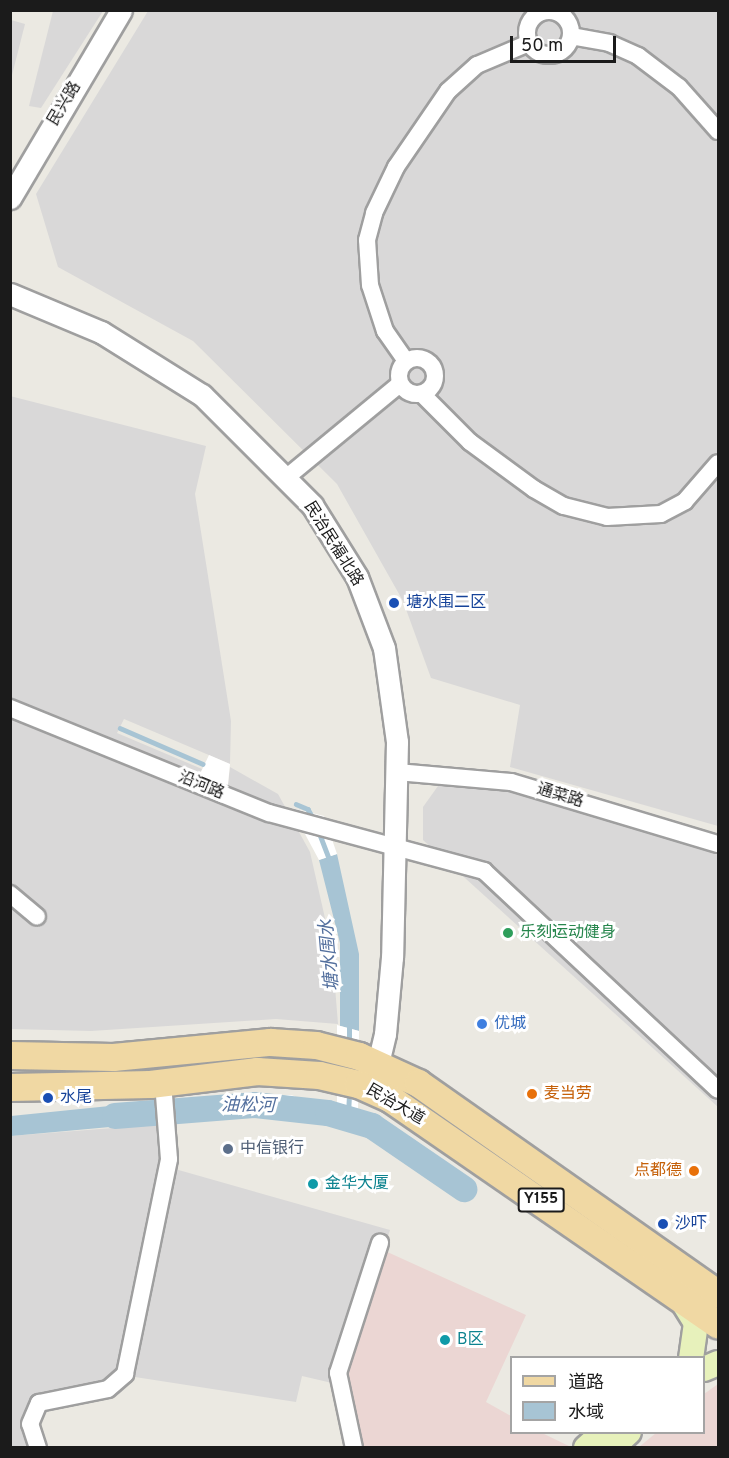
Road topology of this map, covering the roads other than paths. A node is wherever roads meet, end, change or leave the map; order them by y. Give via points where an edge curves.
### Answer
1 (121, 10) edge
2 (550, 11) edge
3 (571, 36) junction
4 (530, 43) junction
5 (718, 131) edge
6 (10, 198) edge
7 (10, 294) edge
8 (406, 362) junction
9 (400, 384) junction
10 (422, 394) junction
11 (718, 463) edge
12 (287, 477) junction
13 (10, 708) edge
14 (397, 772) junction
15 (718, 844) edge
16 (397, 845) junction
17 (10, 894) edge
18 (37, 917) dead end
19 (10, 1055) edge
20 (357, 1070) junction
21 (10, 1087) edge
22 (718, 1090) edge
23 (164, 1092) junction
24 (380, 1243) dead end
25 (718, 1294) edge
26 (681, 1299) junction
27 (718, 1325) edge
28 (690, 1356) edge
29 (602, 1434) edge
30 (627, 1434) edge
31 (38, 1448) edge
32 (354, 1448) edge
33 (586, 1448) edge
34 (612, 1448) edge

1 - 6 street, 民兴路
2 - 3 street via 569,22
2 - 4 street via 529,24
3 - 4 street via 557,54 540,53
3 - 5 street via 609,43 638,56 679,87
4 - 8 street via 477,65 448,91 396,167 374,213 368,240 370,285 385,332
7 - 12 street, 民治民福北路 via 101,332 174,375 232,422
8 - 9 street
8 - 10 street via 422,358 434,367 434,385
9 - 10 street via 407,392
9 - 12 street
10 - 11 street via 470,442 534,489 564,506 607,517 662,514 685,501
12 - 14 street, 民治民福北路 via 351,568 373,615 384,648
13 - 16 street, 沿河路 via 298,822
14 - 15 street, 通菜路 via 511,782
14 - 16 street, 民治民福北路
16 - 20 street, 民治民福北路 via 388,1014
16 - 22 street, 沿河路 via 455,859 503,884
17 - 18 street
19 - 20 main road, 民治大道 / Y155 via 113,1057 270,1042
20 - 23 main road, 民治大道 / Y155 via 257,1071
20 - 25 main road, 民治大道 / Y155 via 418,1083
20 - 26 main road, 民治大道 / Y155
21 - 23 main road, 民治大道 / Y155
23 - 31 street via 168,1166 125,1374 108,1389 39,1402 30,1424
24 - 32 street via 338,1374
26 - 27 main road, 民治大道 / Y155
26 - 28 main road via 696,1323
29 - 33 main road
30 - 34 main road

